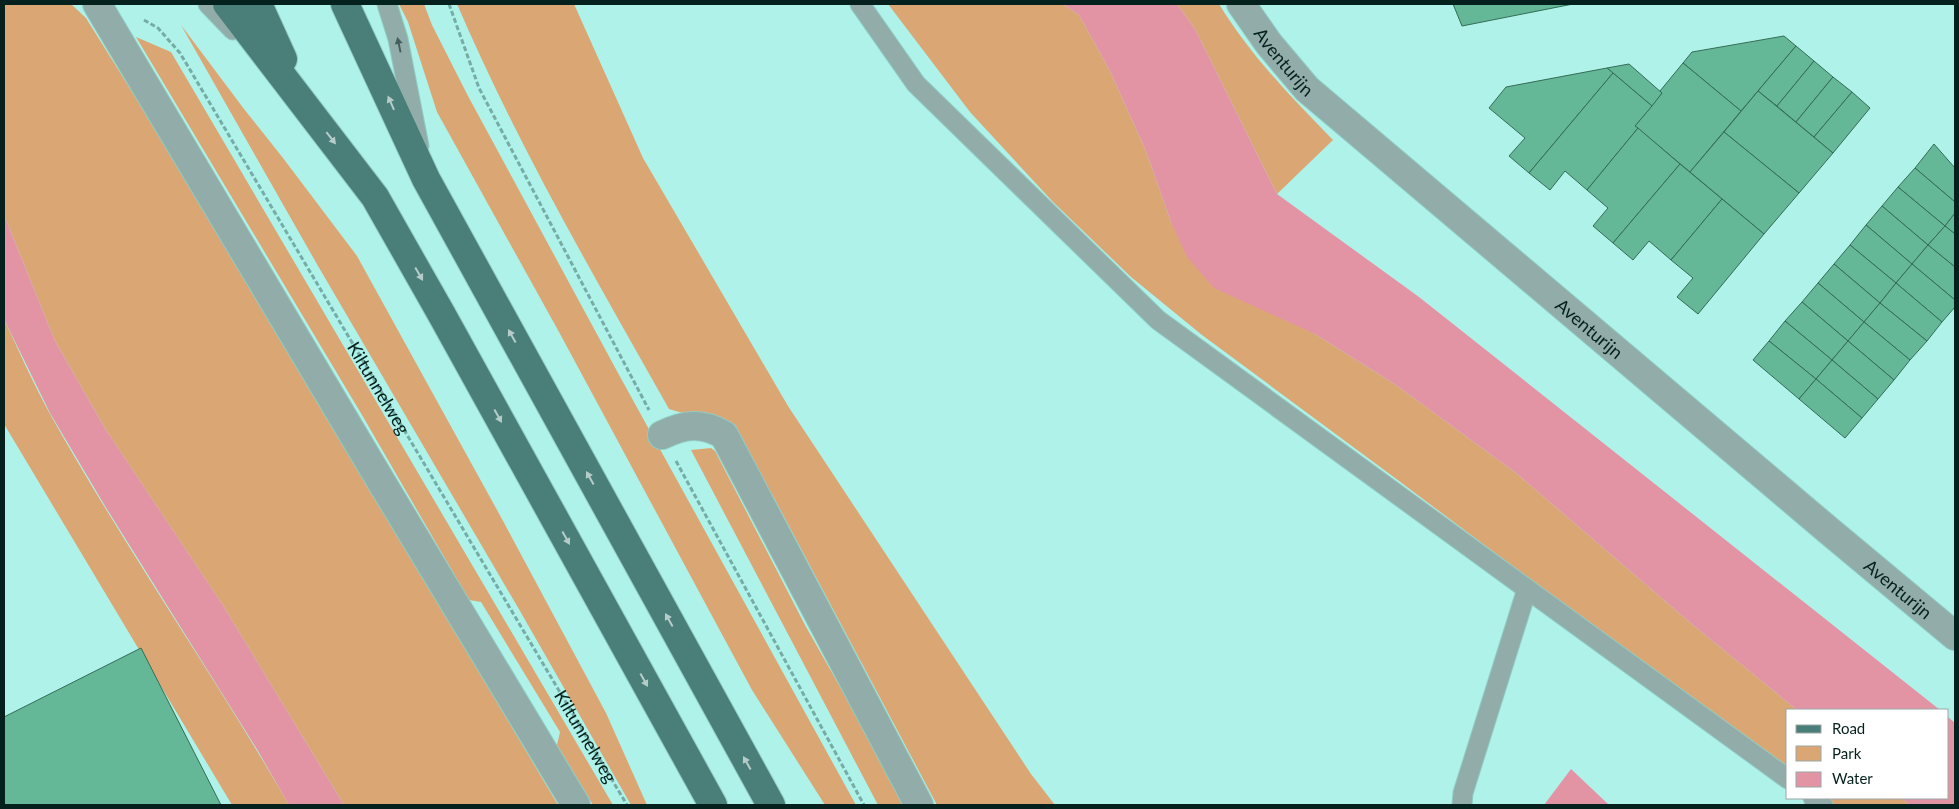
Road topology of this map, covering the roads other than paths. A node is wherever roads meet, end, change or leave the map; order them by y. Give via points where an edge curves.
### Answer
1 (208, 4) edge
2 (227, 4) edge
3 (238, 4) edge
4 (248, 4) edge
5 (258, 4) edge
6 (345, 4) edge
7 (387, 4) edge
8 (860, 4) edge
9 (1241, 4) edge
10 (99, 6) edge
11 (301, 100) junction
12 (426, 179) junction
13 (662, 436) road end
14 (1526, 589) junction
15 (1955, 636) edge
16 (1786, 778) edge
17 (576, 805) edge
18 (713, 805) edge
19 (771, 805) edge
20 (919, 805) edge
21 (1462, 805) edge

1 - 11 lane
2 - 11 main road
3 - 11 main road
4 - 11 main road
5 - 11 main road
12 -> 6 main road
12 -> 7 lane via 398,40
8 - 14 lane via 916,84 1158,320
9 - 15 street, Aventurijn via 1307,89
10 - 17 street
11 -> 18 main road via 375,197
19 -> 12 main road
13 - 20 street via 685,427 698,426 724,435
14 - 16 lane
14 - 21 lane

